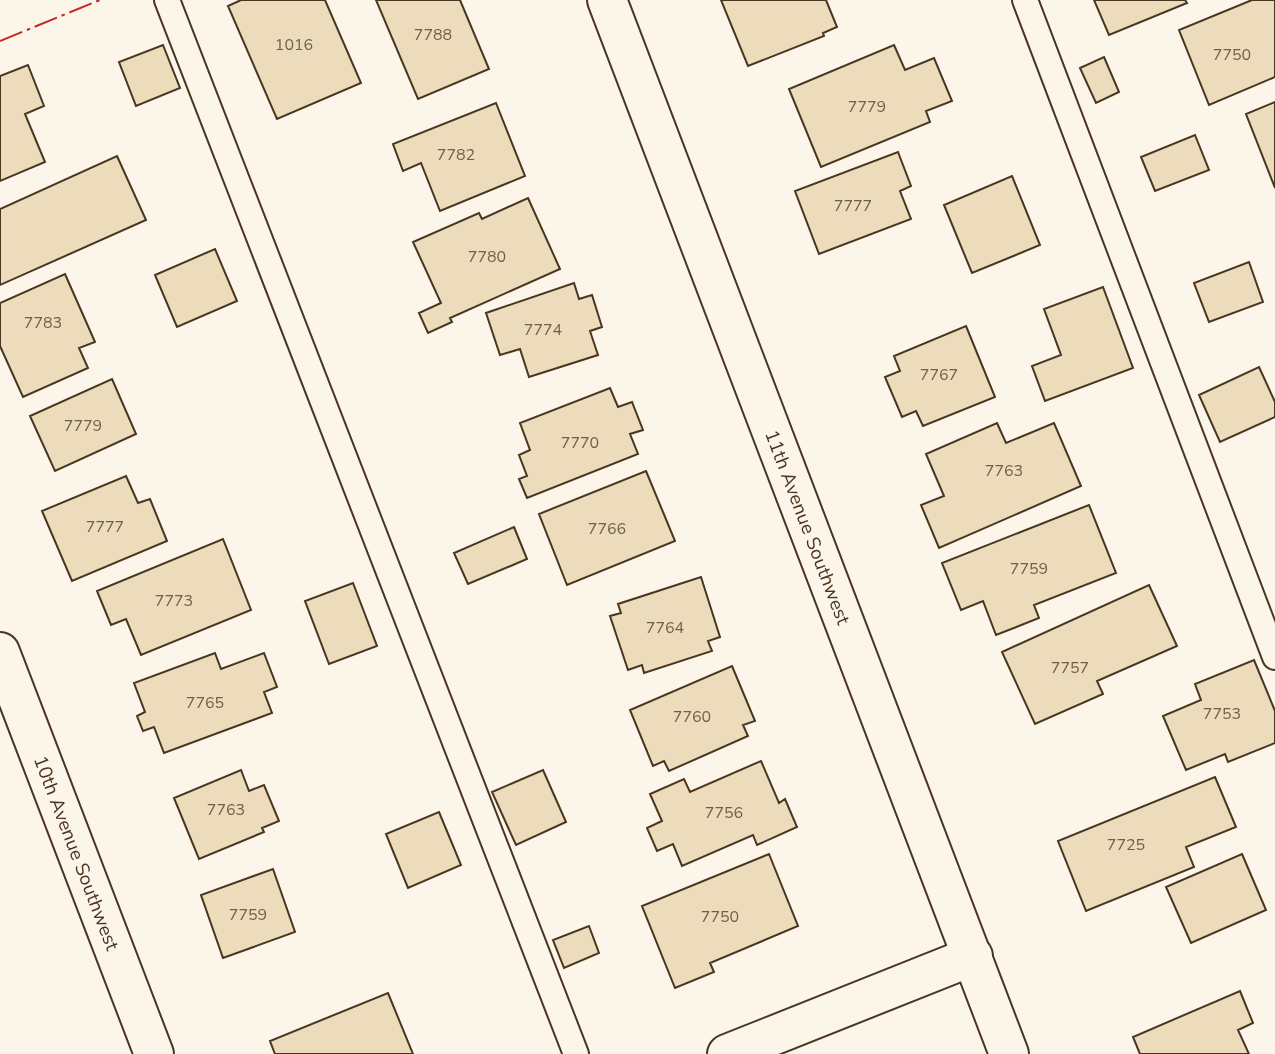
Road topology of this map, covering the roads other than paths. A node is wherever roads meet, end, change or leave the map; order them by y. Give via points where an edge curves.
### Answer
1 (167, 0) edge
2 (607, 0) edge
3 (1025, 0) edge
4 (0, 652) edge
5 (1275, 657) edge
6 (973, 956) junction
7 (153, 1054) edge
8 (576, 1054) edge
9 (727, 1054) edge
10 (1009, 1054) edge

1 - 8 lane
2 - 6 street, 11th Avenue Southwest
3 - 5 lane
4 - 7 street, 10th Avenue Southwest
6 - 9 street
6 - 10 street, 11th Avenue Southwest

